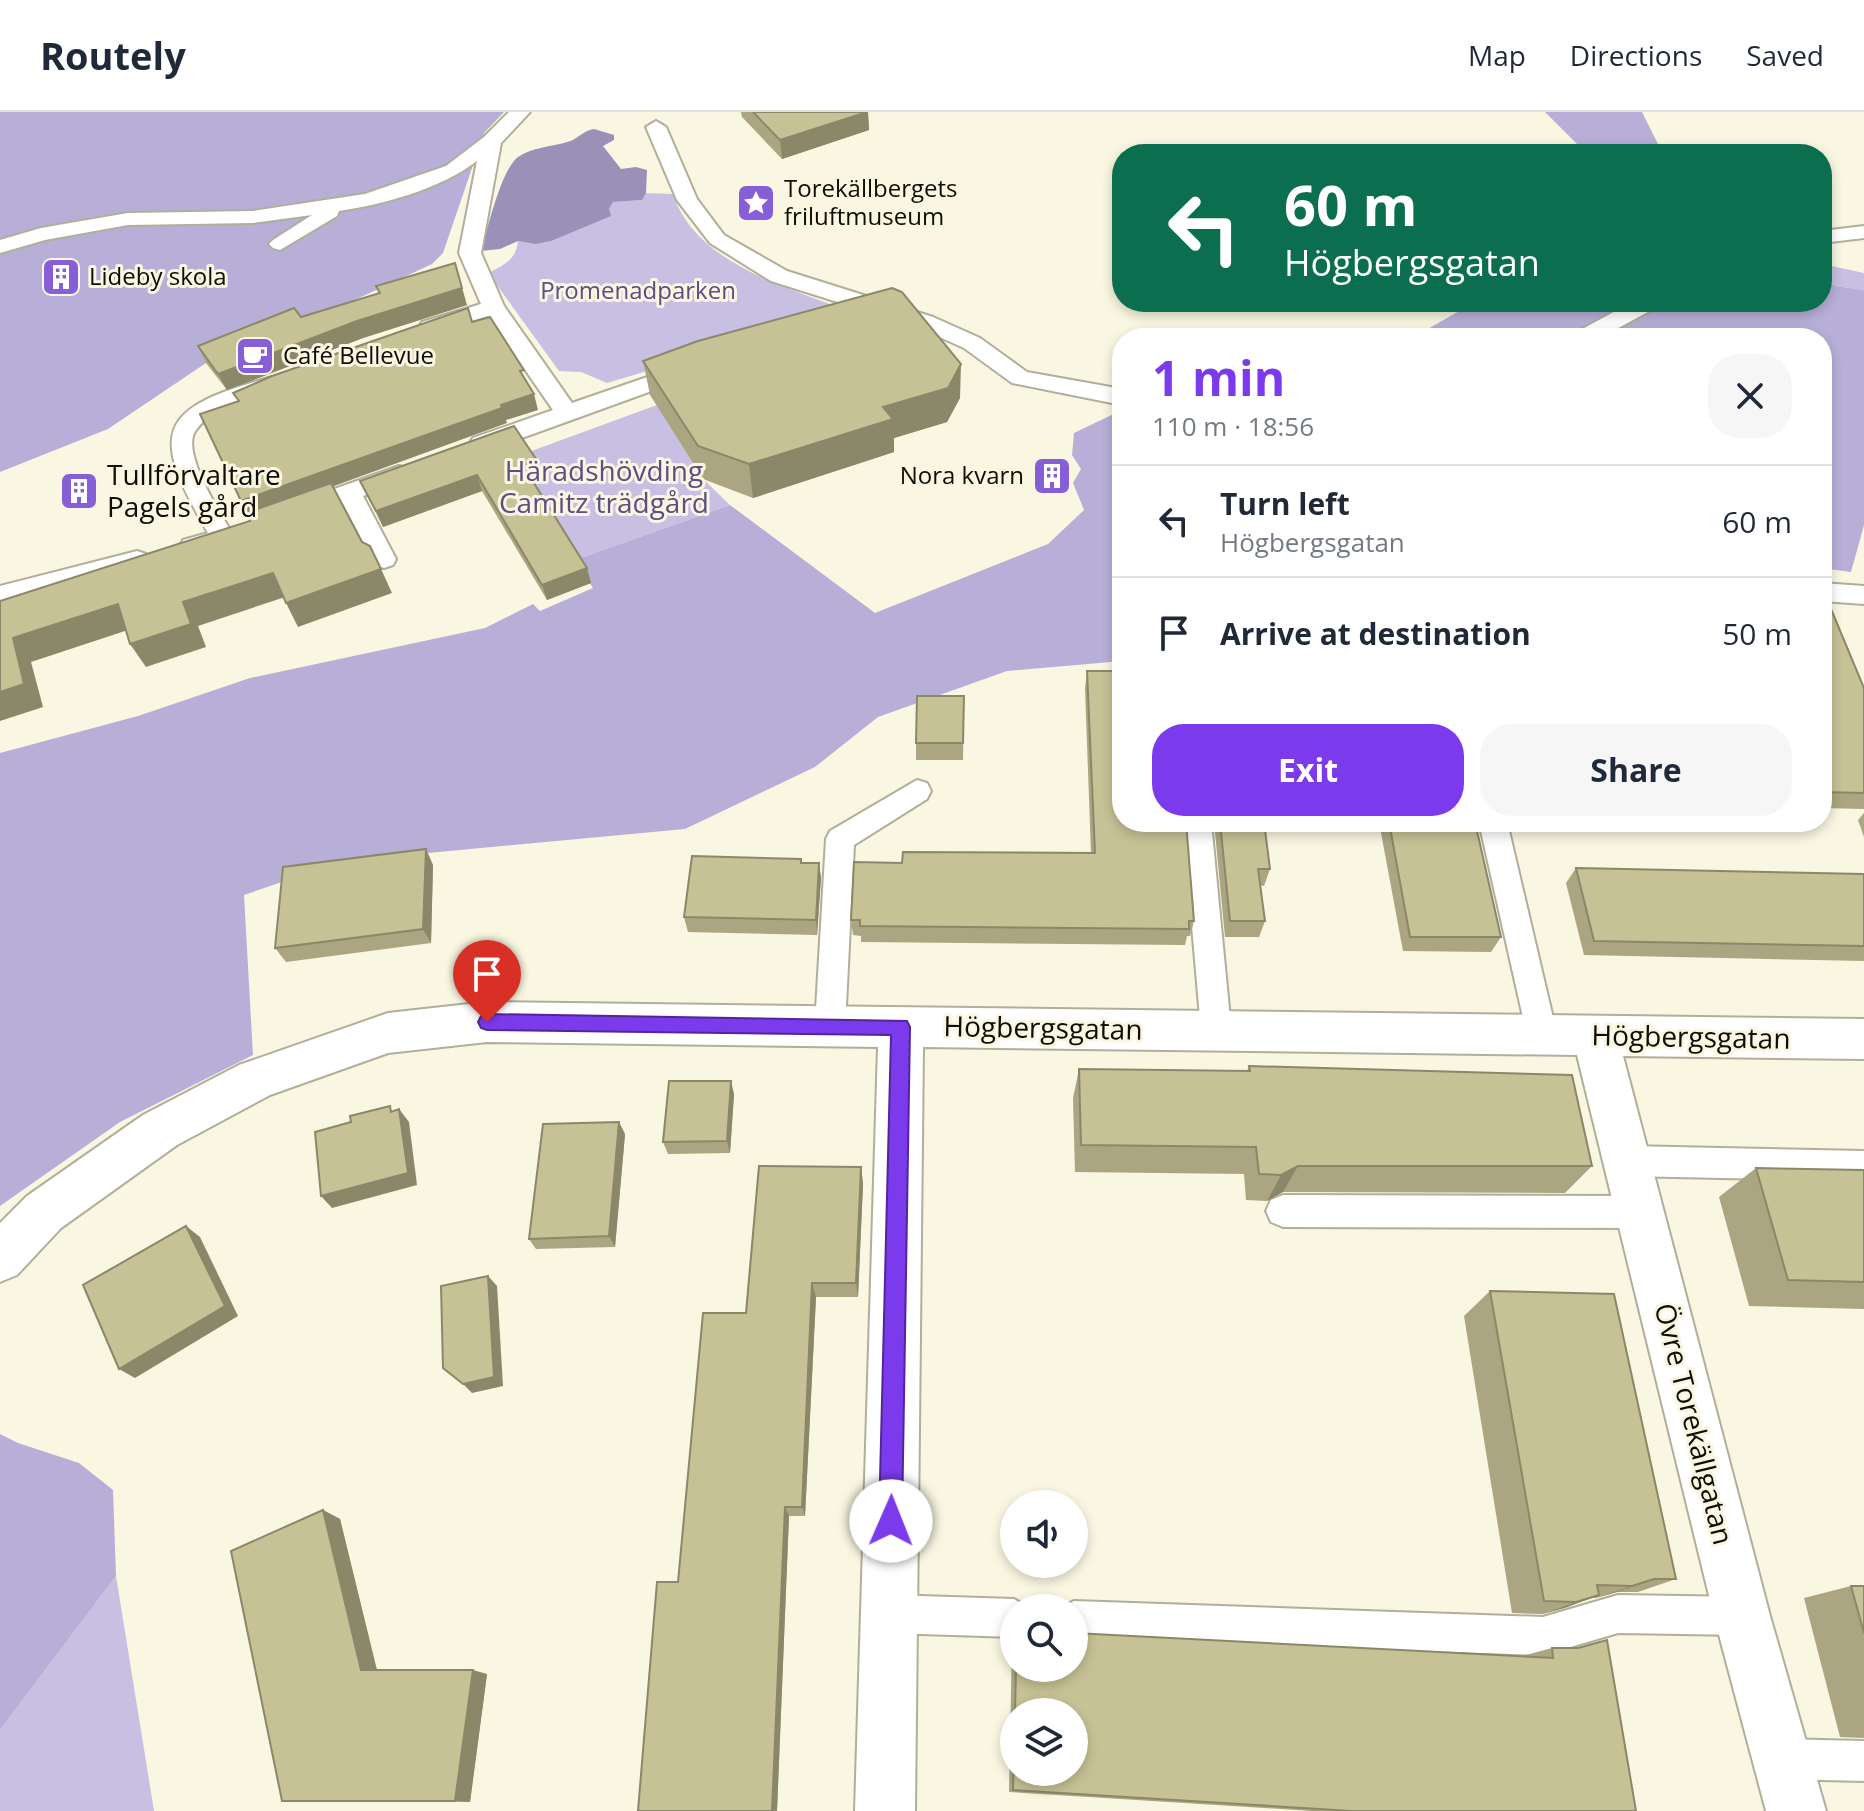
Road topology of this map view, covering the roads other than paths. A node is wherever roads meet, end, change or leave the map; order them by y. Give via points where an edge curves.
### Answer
1 (520, 112) edge
2 (656, 127) dead end
3 (491, 141) junction
4 (350, 203) junction
5 (1864, 232) edge
6 (1832, 236) edge
7 (280, 244) dead end
8 (0, 247) edge
9 (493, 307) junction
10 (885, 310) junction
11 (1631, 312) edge
12 (842, 322) edge
13 (1601, 328) edge
14 (402, 337) edge
15 (712, 361) edge
16 (288, 377) edge
17 (1112, 395) edge
18 (567, 413) junction
19 (465, 450) edge
20 (422, 466) edge
21 (349, 492) junction
22 (283, 517) edge
23 (384, 559) dead end
24 (1832, 593) edge
25 (0, 595) edge
26 (1864, 595) edge
27 (917, 791) dead end
28 (1198, 832) edge
29 (1495, 832) edge
30 (830, 1026) junction
31 (901, 1027) junction
32 (1216, 1029) junction
33 (1542, 1035) junction
34 (1595, 1035) junction
35 (1864, 1039) edge
36 (1627, 1161) junction
37 (1864, 1166) edge
38 (1283, 1211) edge
39 (1640, 1212) junction
40 (0, 1258) edge
41 (889, 1614) junction
42 (1742, 1616) junction
43 (1000, 1618) edge
44 (1088, 1620) edge
45 (1779, 1759) junction
46 (1864, 1761) edge
47 (885, 1811) edge
48 (1796, 1811) edge

1 - 3 lane
2 - 10 lane via 687,200 717,239 779,276
3 - 4 lane via 429,181
3 - 9 lane via 470,253
4 - 7 lane
4 - 8 lane via 253,217 128,219
5 - 6 lane
9 - 14 lane
9 - 18 lane
10 - 12 lane
10 - 17 lane via 972,343 1020,378
11 - 13 lane
15 - 18 lane
16 - 25 lane via 202,414 185,426 180,439 188,476 233,534
18 - 19 lane
20 - 21 lane
21 - 22 lane
21 - 23 lane
24 - 26 lane
27 - 30 lane via 840,839
28 - 32 lane
29 - 33 lane
30 - 31 street, Högbergsgatan
30 - 40 street, Högbergsgatan via 487,1022 388,1033 255,1080 160,1130 44,1212
31 - 32 street, Högbergsgatan
31 - 41 street
32 - 33 street, Högbergsgatan
33 - 34 street, Högbergsgatan
34 - 35 street, Högbergsgatan
34 - 36 street, Övre Torekällgatan
36 - 37 lane
36 - 39 street, Övre Torekällgatan
38 - 39 lane
39 - 42 street, Övre Torekällgatan
41 - 43 lane
41 - 47 street
42 - 44 lane via 1618,1614 1543,1636
42 - 45 street, Övre Torekällgatan
45 - 46 lane
45 - 48 street, Övre Torekällgatan

